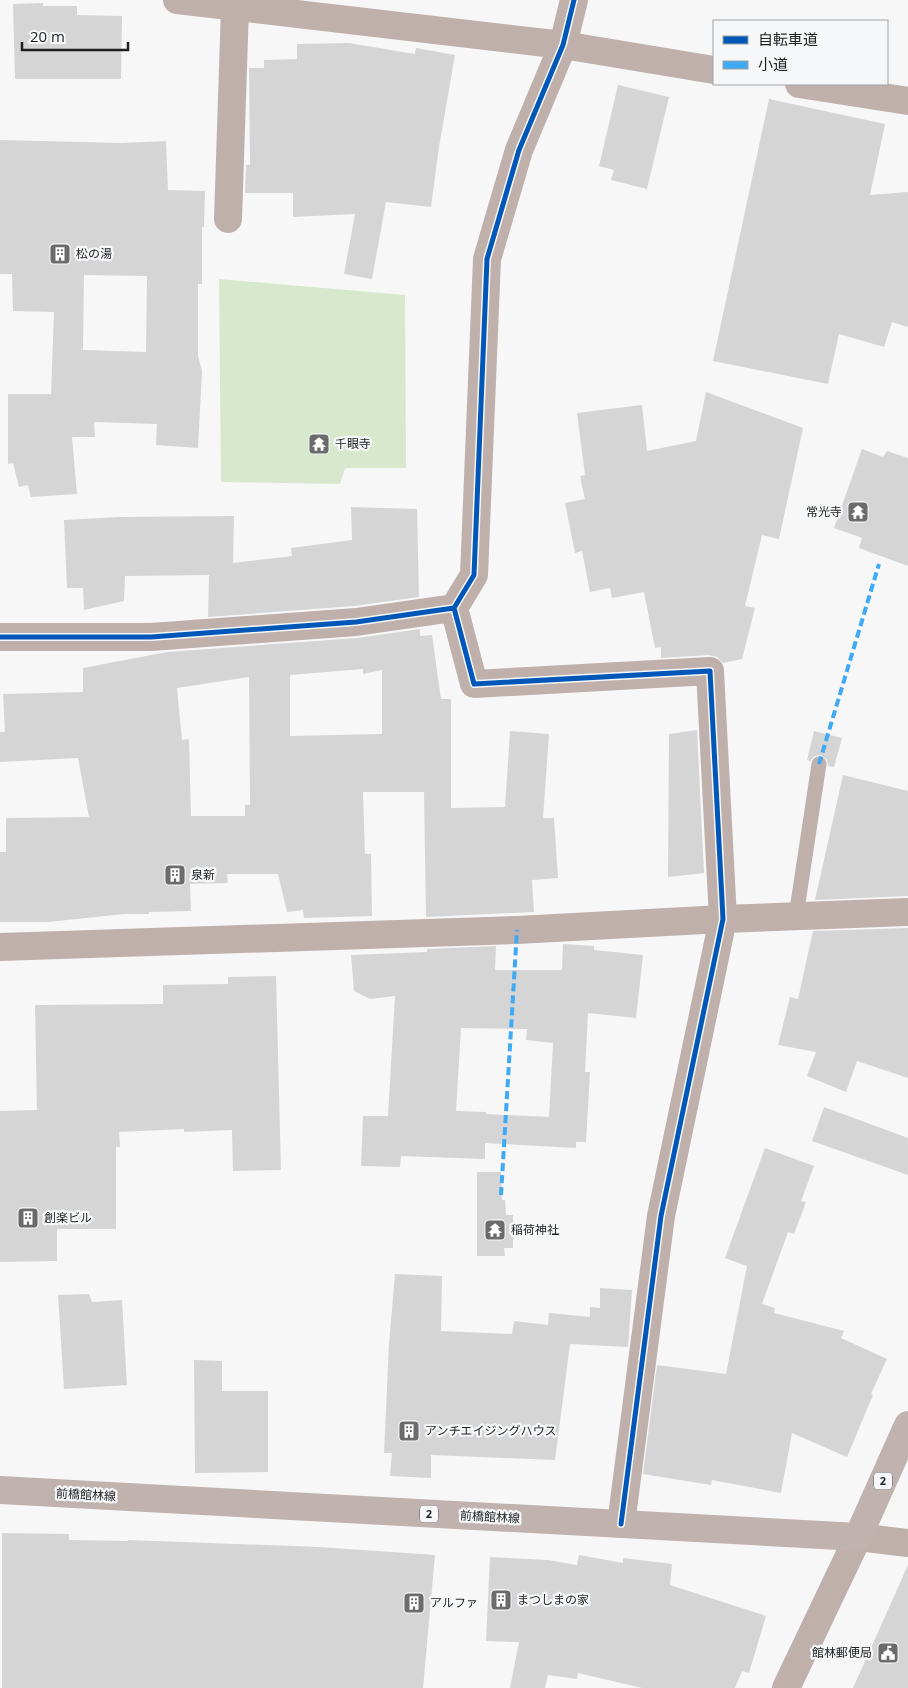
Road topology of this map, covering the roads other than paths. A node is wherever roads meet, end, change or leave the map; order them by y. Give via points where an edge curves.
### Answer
1 (177, 0) edge
2 (574, 0) edge
3 (235, 7) junction
4 (564, 45) junction
5 (713, 70) edge
6 (806, 85) edge
7 (908, 100) edge
8 (228, 219) dead end
9 (454, 608) junction
10 (0, 637) edge
11 (819, 764) dead end
12 (908, 912) edge
13 (796, 916) junction
14 (723, 919) junction
15 (0, 947) edge
16 (908, 1425) edge
17 (0, 1490) edge
18 (621, 1524) junction
19 (858, 1537) junction
20 (908, 1543) edge
21 (786, 1688) edge

1 - 3 street
2 - 4 street
3 - 4 street
3 - 8 street
4 - 5 street
4 - 9 street via 519,150 487,260 474,576
6 - 7 street
9 - 10 street via 356,622 151,637
9 - 14 street via 474,684 710,670
11 - 13 lane
12 - 13 street
13 - 14 street
14 - 15 street via 517,930
14 - 18 street via 661,1216
16 - 19 main road, 2
17 - 18 main road, 前橋館林線 / 2
18 - 19 main road, 前橋館林線 / 2
19 - 20 street
19 - 21 street

